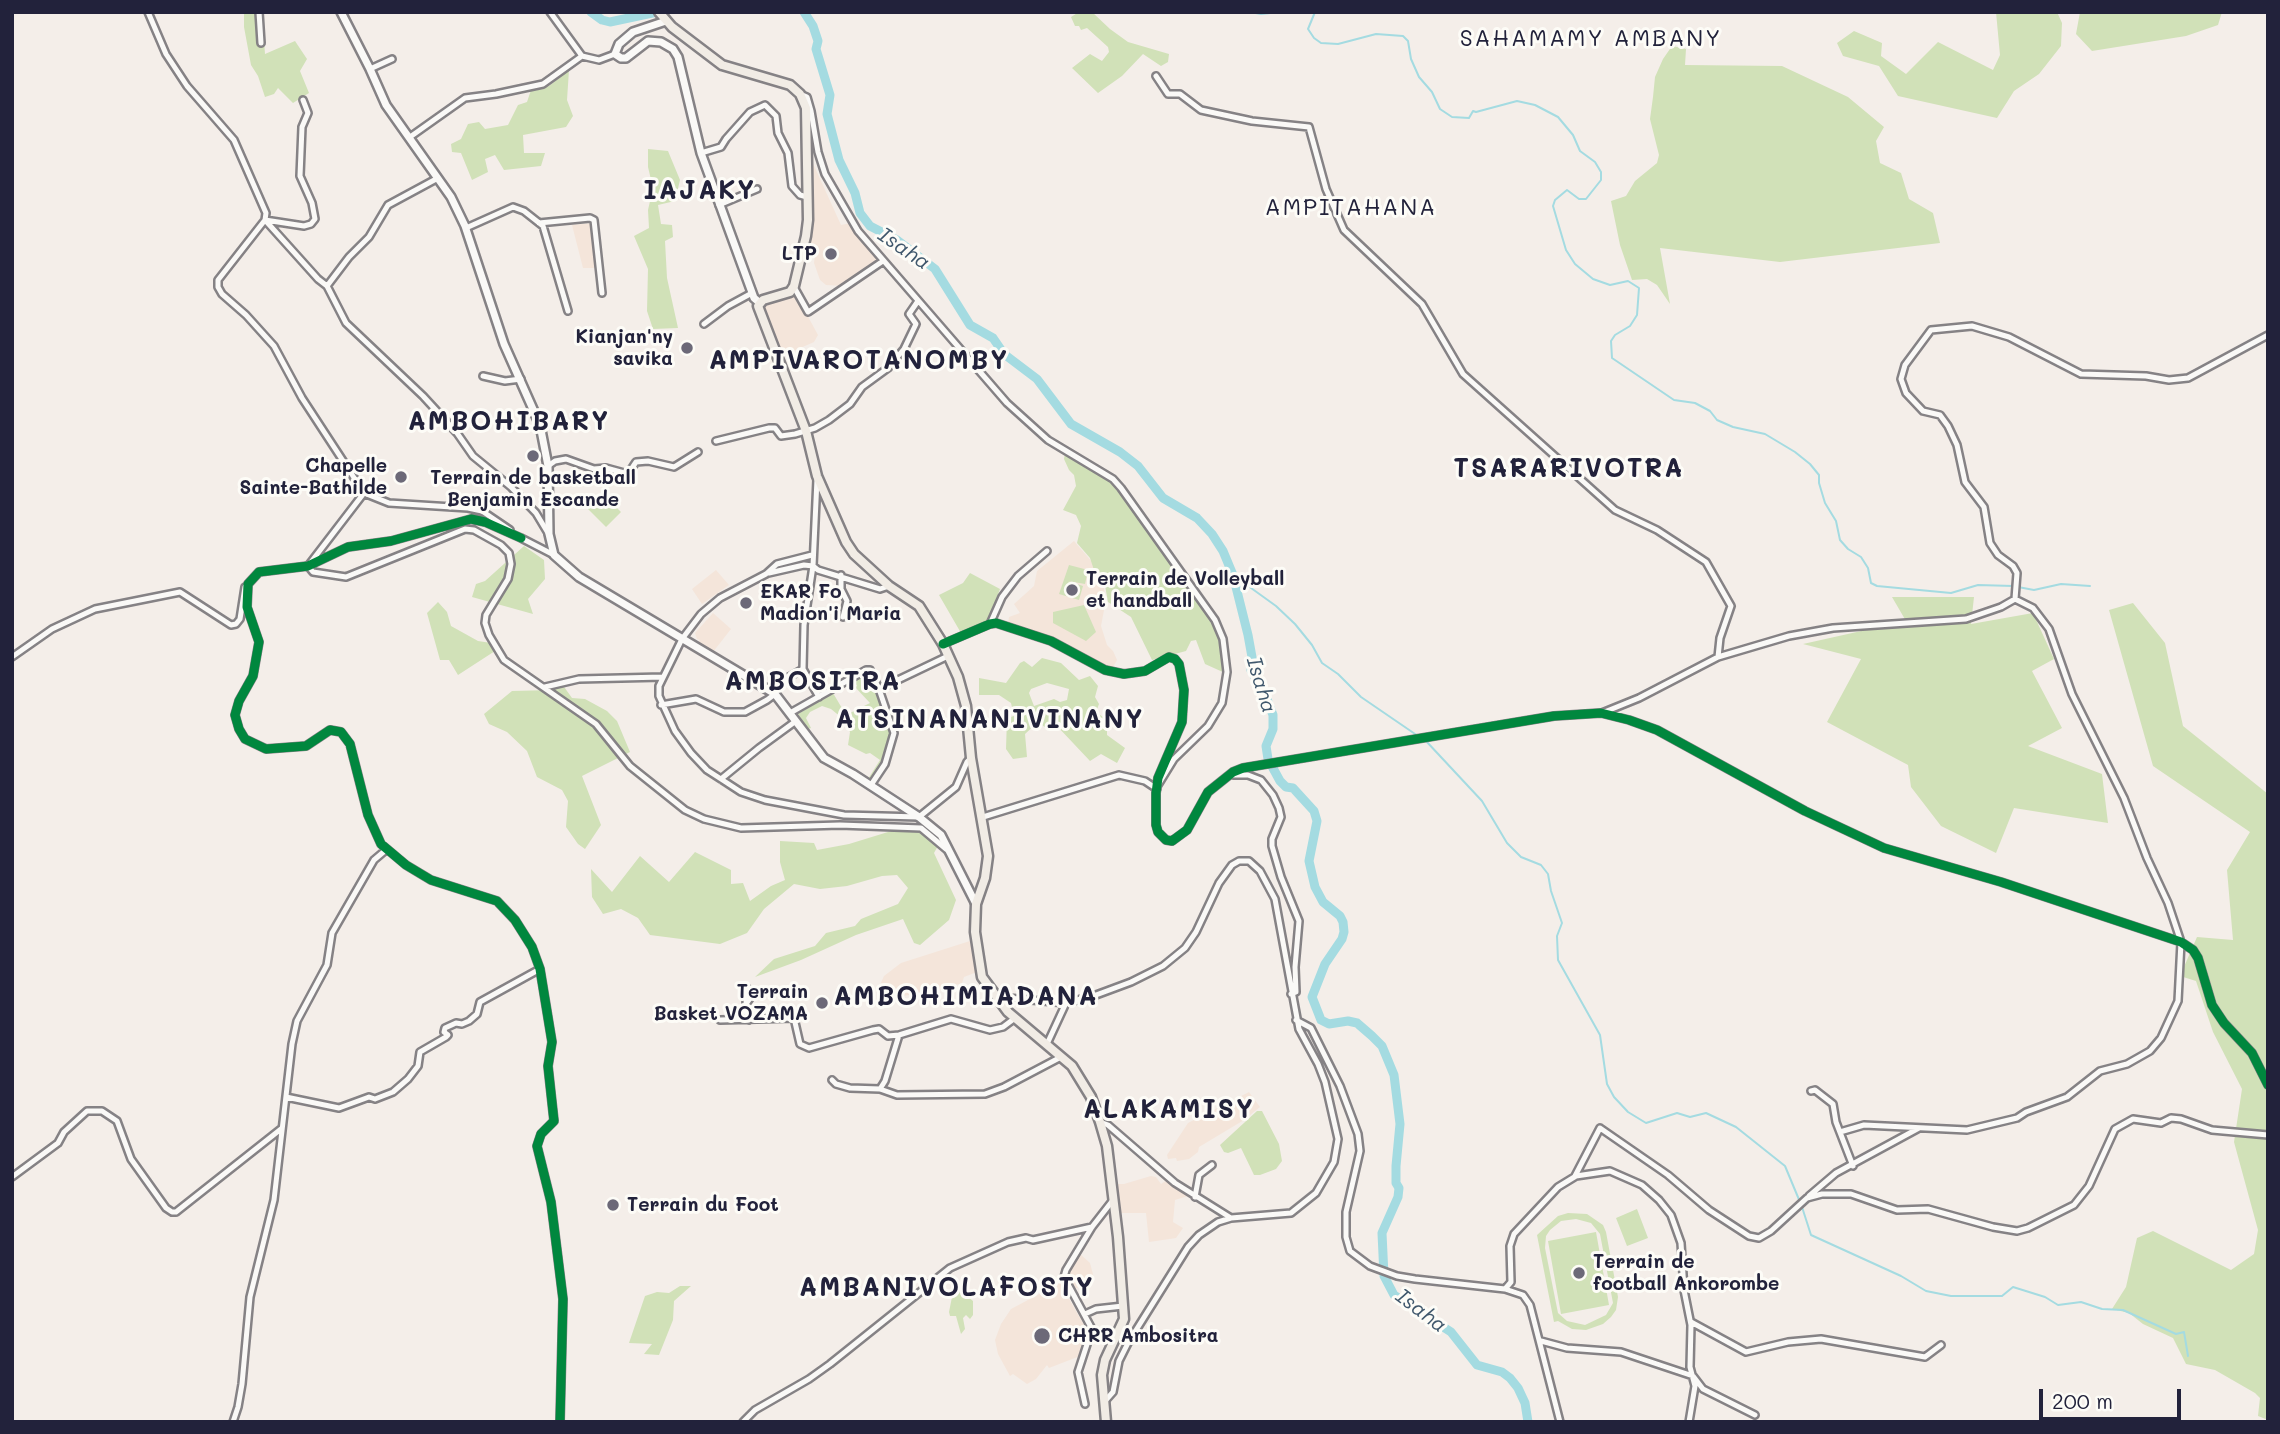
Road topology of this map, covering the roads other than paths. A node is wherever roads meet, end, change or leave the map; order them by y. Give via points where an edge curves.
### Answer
1 (148, 12) edge
2 (258, 12) edge
3 (341, 12) edge
4 (550, 12) edge
5 (663, 18) edge
6 (261, 43) dead end
7 (615, 54) junction
8 (582, 56) junction
9 (392, 59) dead end
10 (370, 69) junction
11 (1156, 76) dead end
12 (800, 94) junction
13 (303, 100) dead end
14 (410, 137) junction
15 (701, 153) junction
16 (438, 178) junction
17 (757, 189) dead end
18 (807, 197) junction
19 (719, 205) junction
20 (265, 220) junction
21 (539, 223) junction
22 (466, 228) junction
23 (883, 261) junction
24 (327, 286) junction
25 (793, 286) junction
26 (601, 293) dead end
27 (752, 293) junction
28 (918, 301) junction
29 (760, 303) junction
30 (568, 311) dead end
31 (704, 324) dead end
32 (2268, 335) edge
33 (483, 376) dead end
34 (521, 379) junction
35 (806, 431) junction
36 (716, 441) dead end
37 (698, 452) dead end
38 (548, 466) junction
39 (817, 476) junction
40 (364, 493) junction
41 (549, 534) junction
42 (521, 538) junction
43 (1047, 551) dead end
44 (554, 555) junction
45 (812, 555) junction
46 (308, 566) junction
47 (813, 566) junction
48 (766, 574) junction
49 (841, 575) junction
50 (248, 584) junction
51 (889, 586) junction
52 (2015, 599) junction
53 (843, 617) dead end
54 (990, 624) junction
55 (682, 639) junction
56 (943, 644) junction
57 (948, 656) junction
58 (12, 657) edge
59 (1718, 657) junction
60 (803, 669) junction
61 (663, 677) junction
62 (544, 687) junction
63 (880, 689) junction
64 (775, 694) junction
65 (819, 697) junction
66 (661, 705) junction
67 (790, 713) junction
68 (1601, 713) junction
69 (796, 721) junction
70 (971, 758) junction
71 (1227, 777) junction
72 (721, 779) junction
73 (871, 785) junction
74 (1157, 788) junction
75 (919, 817) junction
76 (983, 817) junction
77 (387, 849) junction
78 (949, 849) junction
79 (976, 904) junction
80 (2181, 942) junction
81 (540, 969) junction
82 (747, 988) dead end
83 (755, 990) dead end
84 (1291, 994) junction
85 (996, 997) junction
86 (1066, 1003) junction
87 (747, 1004) junction
88 (1015, 1018) junction
89 (720, 1020) dead end
90 (750, 1020) junction
91 (1296, 1020) junction
92 (900, 1035) junction
93 (1047, 1044) junction
94 (1061, 1057) junction
95 (832, 1080) dead end
96 (2268, 1085) edge
97 (880, 1089) junction
98 (1811, 1091) dead end
99 (286, 1097) junction
100 (1100, 1122) junction
101 (1920, 1128) junction
102 (281, 1129) junction
103 (1840, 1132) junction
104 (2268, 1135) edge
105 (1212, 1165) dead end
106 (1853, 1166) junction
107 (12, 1177) edge
108 (1574, 1177) junction
109 (1195, 1197) junction
110 (1113, 1200) junction
111 (1803, 1202) junction
112 (1231, 1218) junction
113 (1092, 1227) junction
114 (1505, 1289) junction
115 (1123, 1306) junction
116 (1085, 1314) junction
117 (1691, 1322) junction
118 (1541, 1341) junction
119 (1941, 1345) dead end
120 (1693, 1376) junction
121 (1105, 1401) junction
122 (1084, 1405) dead end
123 (1755, 1415) dead end
124 (233, 1422) edge
125 (560, 1422) edge
126 (743, 1422) edge
127 (1106, 1422) edge
128 (1560, 1422) edge
129 (1689, 1422) edge

1 - 20 street via 166,54 187,86 234,139
2 - 6 street
3 - 10 street
4 - 8 street
5 - 7 street via 633,32
5 - 12 main road via 722,65 790,85
7 - 8 street via 599,60
7 - 15 street via 626,58 648,41 673,49
8 - 14 street via 543,84 465,98
9 - 10 street
10 - 14 street via 386,105
11 - 59 street via 1168,94 1180,94 1201,110 1309,127 1326,189 1344,230 1422,304 1463,374 1615,510 1706,562 1731,606
12 - 18 main road via 806,108
12 - 23 street via 807,97 825,174 858,231
13 - 20 street via 308,113 302,127 300,176 315,219 304,226
14 - 16 street
15 - 18 street via 721,147 750,112 765,106 776,116 786,145 792,186
15 - 19 street
16 - 22 street
16 - 24 street via 388,205 369,237
17 - 19 street
18 - 25 main road via 806,236
19 - 27 street
20 - 24 street
20 - 40 street via 218,280 218,287 274,346
21 - 22 street via 513,207
21 - 26 street via 594,220
21 - 30 street via 548,237
22 - 34 street via 504,344
23 - 25 street via 808,312
23 - 28 street
24 - 41 street via 346,323 423,396 473,456 511,487
25 - 29 main road via 785,295
27 - 29 street
27 - 31 street
28 - 35 street via 909,314 916,324 910,341 888,368 862,387 850,404
28 - 74 street via 1037,431 1113,479 1215,620 1223,639 1227,673 1222,704 1208,726 1174,759
29 - 35 main road
32 - 52 street via 2188,378 2169,380 2081,374 2009,337 1972,326 1931,330 1925,336 1901,379 1906,393 1923,411 1940,415 1948,426 1965,482 1984,507 1990,543 2013,566 2018,580
33 - 34 street
34 - 38 street via 540,425
35 - 36 street via 781,436 769,428
35 - 39 main road
37 - 38 street via 674,467 636,462 628,474 566,459
38 - 41 street
39 - 45 street
39 - 51 main road via 846,542
40 - 42 street via 389,503 482,511
40 - 46 street
41 - 44 street
42 - 44 street
42 - 46 street via 471,519 391,541 348,547
43 - 54 street via 1018,576
44 - 55 street via 579,577
45 - 47 street
45 - 48 street via 777,564
46 - 50 street via 267,569
46 - 62 street via 313,572 346,577 456,532 474,530 501,545 511,564 486,615 489,635 504,660
47 - 48 street
47 - 49 street
47 - 60 street
48 - 55 street via 709,606
49 - 51 street via 880,589
49 - 53 street via 847,601
50 - 58 street via 236,624 230,625 180,592 95,609 52,629
50 - 77 street via 247,607 259,642 253,676 235,715 239,729 245,739 266,750 306,746 330,730 341,732 350,744 374,831
51 - 56 main road via 919,606
52 - 59 street via 1966,618 1833,628
52 - 80 street via 2033,608 2049,629 2072,694 2124,798
54 - 56 street
54 - 74 street via 1051,641 1105,670 1124,674 1145,671 1168,657 1175,659 1184,690 1182,722
55 - 61 street
55 - 64 street
56 - 57 main road
57 - 63 street
57 - 70 main road via 966,706
59 - 68 street
60 - 64 street via 780,682
60 - 65 street
61 - 62 street via 579,679
61 - 66 street
62 - 78 street via 596,724 639,774 704,819 741,828 921,828
63 - 65 street via 866,670
63 - 73 street via 894,733 885,764
64 - 66 street via 732,714 696,699
64 - 67 street
65 - 67 street
66 - 72 street via 691,753
67 - 69 street
68 - 71 street via 1554,716 1263,764
68 - 80 street via 1657,730 1805,811 1884,848
69 - 72 street
69 - 73 street via 824,758
70 - 75 street via 956,787
70 - 76 main road
71 - 74 street via 1208,792 1186,830 1172,841 1158,832
71 - 84 street via 1248,775 1261,780 1279,808 1281,817 1272,846 1299,921 1296,992
72 - 75 street via 765,800 844,815
73 - 75 street
74 - 76 street via 1119,775
75 - 78 street via 941,835
76 - 79 main road via 988,866
77 - 81 street via 418,874 497,901 515,920
77 - 99 street via 374,860 332,933 327,965 297,1021
78 - 79 street
79 - 85 main road via 980,970
80 - 96 street via 2198,958 2212,1005 2252,1053
80 - 101 street via 2178,1001 2150,1051 2127,1064 2100,1071 2067,1097 2017,1118 1967,1130
81 - 99 street via 480,1002 469,1021 445,1028 446,1037 420,1052 418,1066 393,1092 339,1108
81 - 125 street via 552,1042 548,1077 554,1121 537,1146 551,1202 563,1299
82 - 87 street
83 - 87 street
84 - 86 street via 1279,914 1269,885 1249,861 1239,861 1219,883 1185,948 1163,966 1119,987
84 - 91 street
85 - 86 street
85 - 88 main road
86 - 93 street
87 - 90 street
88 - 92 street via 990,1030 951,1019
88 - 93 main road
89 - 90 street
90 - 92 street via 794,1018 800,1044 809,1048 879,1029 888,1036
91 - 112 street via 1325,1082 1339,1139 1334,1162 1315,1194 1291,1213
91 - 114 street via 1311,1028 1358,1134 1360,1152 1346,1212 1350,1251 1370,1266 1397,1276
92 - 97 street
93 - 94 main road
94 - 97 street via 985,1094 918,1096
94 - 100 main road via 1083,1080
95 - 97 street via 850,1088
98 - 103 street via 1829,1099
99 - 102 street
100 - 109 street
100 - 110 main road
101 - 103 street via 1864,1125
101 - 106 street
102 - 107 street via 176,1212 166,1208 131,1158 117,1121 102,1111 87,1111 58,1143
102 - 124 street via 274,1200 250,1297 239,1407
103 - 106 street
104 - 111 street via 2212,1130 2181,1119 2161,1123 2133,1119 2115,1129 2089,1186 2074,1205 2017,1231 1928,1209 1904,1211 1851,1194 1822,1194
105 - 109 street via 1199,1174
106 - 111 street via 1836,1173
108 - 111 street via 1600,1128 1749,1236 1759,1238 1771,1231
108 - 114 street via 1514,1234 1511,1282
108 - 117 street via 1610,1171 1642,1185 1671,1214 1681,1243
109 - 112 street
110 - 113 street
110 - 115 main road
112 - 121 street via 1218,1222 1188,1247 1128,1343 1113,1392
113 - 116 street via 1064,1277
113 - 126 street via 1008,1242 950,1268 830,1364
114 - 118 street via 1523,1295 1530,1305
115 - 116 street
115 - 121 main road via 1124,1320 1104,1360
116 - 122 street via 1092,1329 1078,1372
117 - 119 street via 1746,1352 1821,1339 1925,1357
117 - 120 street
118 - 120 street via 1620,1352
118 - 128 street
120 - 123 street via 1703,1389
120 - 129 street
121 - 127 main road

